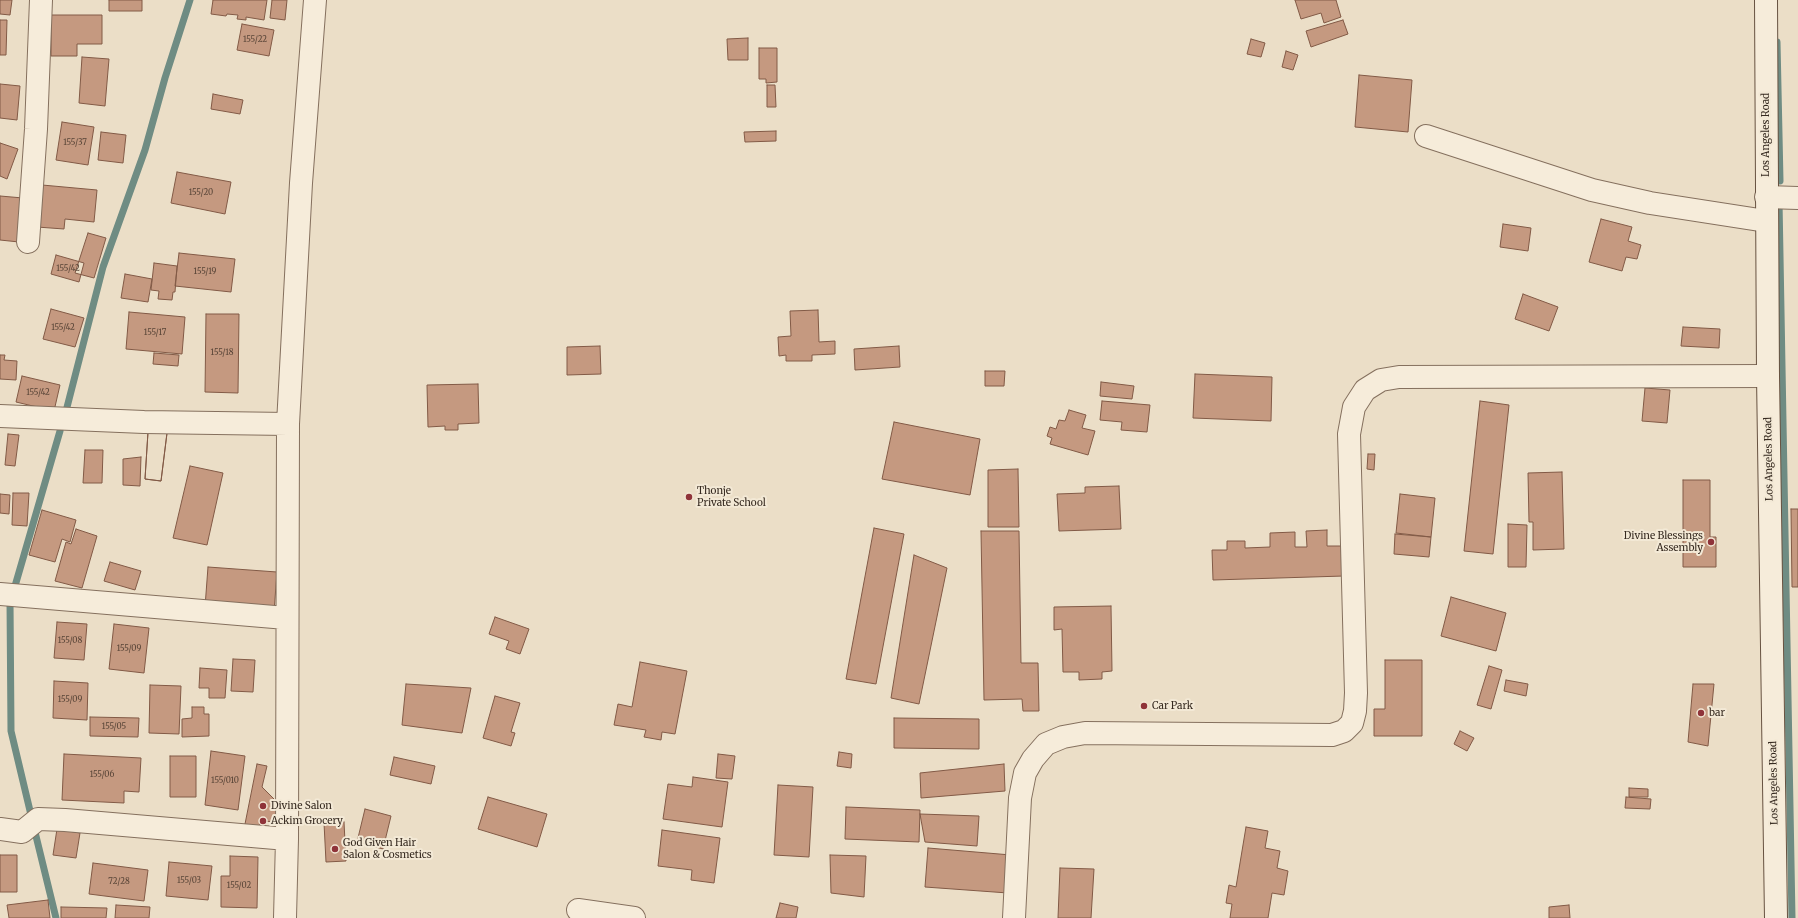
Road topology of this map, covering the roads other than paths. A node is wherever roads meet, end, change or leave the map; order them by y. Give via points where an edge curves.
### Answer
1 (41, 0) edge
2 (315, 0) edge
3 (1766, 0) edge
4 (1426, 136) dead end
5 (1766, 197) junction
6 (1798, 198) edge
7 (1766, 221) junction
8 (28, 242) dead end
9 (1768, 376) junction
10 (0, 416) edge
11 (288, 424) junction
12 (0, 594) edge
13 (286, 618) junction
14 (0, 829) edge
15 (287, 839) junction
16 (578, 910) dead end
17 (285, 918) edge
18 (634, 918) edge
19 (1014, 918) edge
20 (1776, 918) edge

1 - 8 street
2 - 11 street via 301,175
3 - 5 street, Los Angeles Road
4 - 7 street via 1592,190 1650,204
5 - 6 street
5 - 7 street, Los Angeles Road
7 - 9 street, Los Angeles Road
9 - 19 street via 1399,376 1381,380 1365,390 1354,407 1349,434 1356,693 1352,723 1344,732 1332,735 1085,733 1063,737 1046,744 1025,773 1020,798
9 - 20 street, Los Angeles Road
10 - 11 street
11 - 13 street
12 - 13 street
13 - 15 street
14 - 15 street via 22,832 38,820 65,820
15 - 17 street
16 - 18 street

